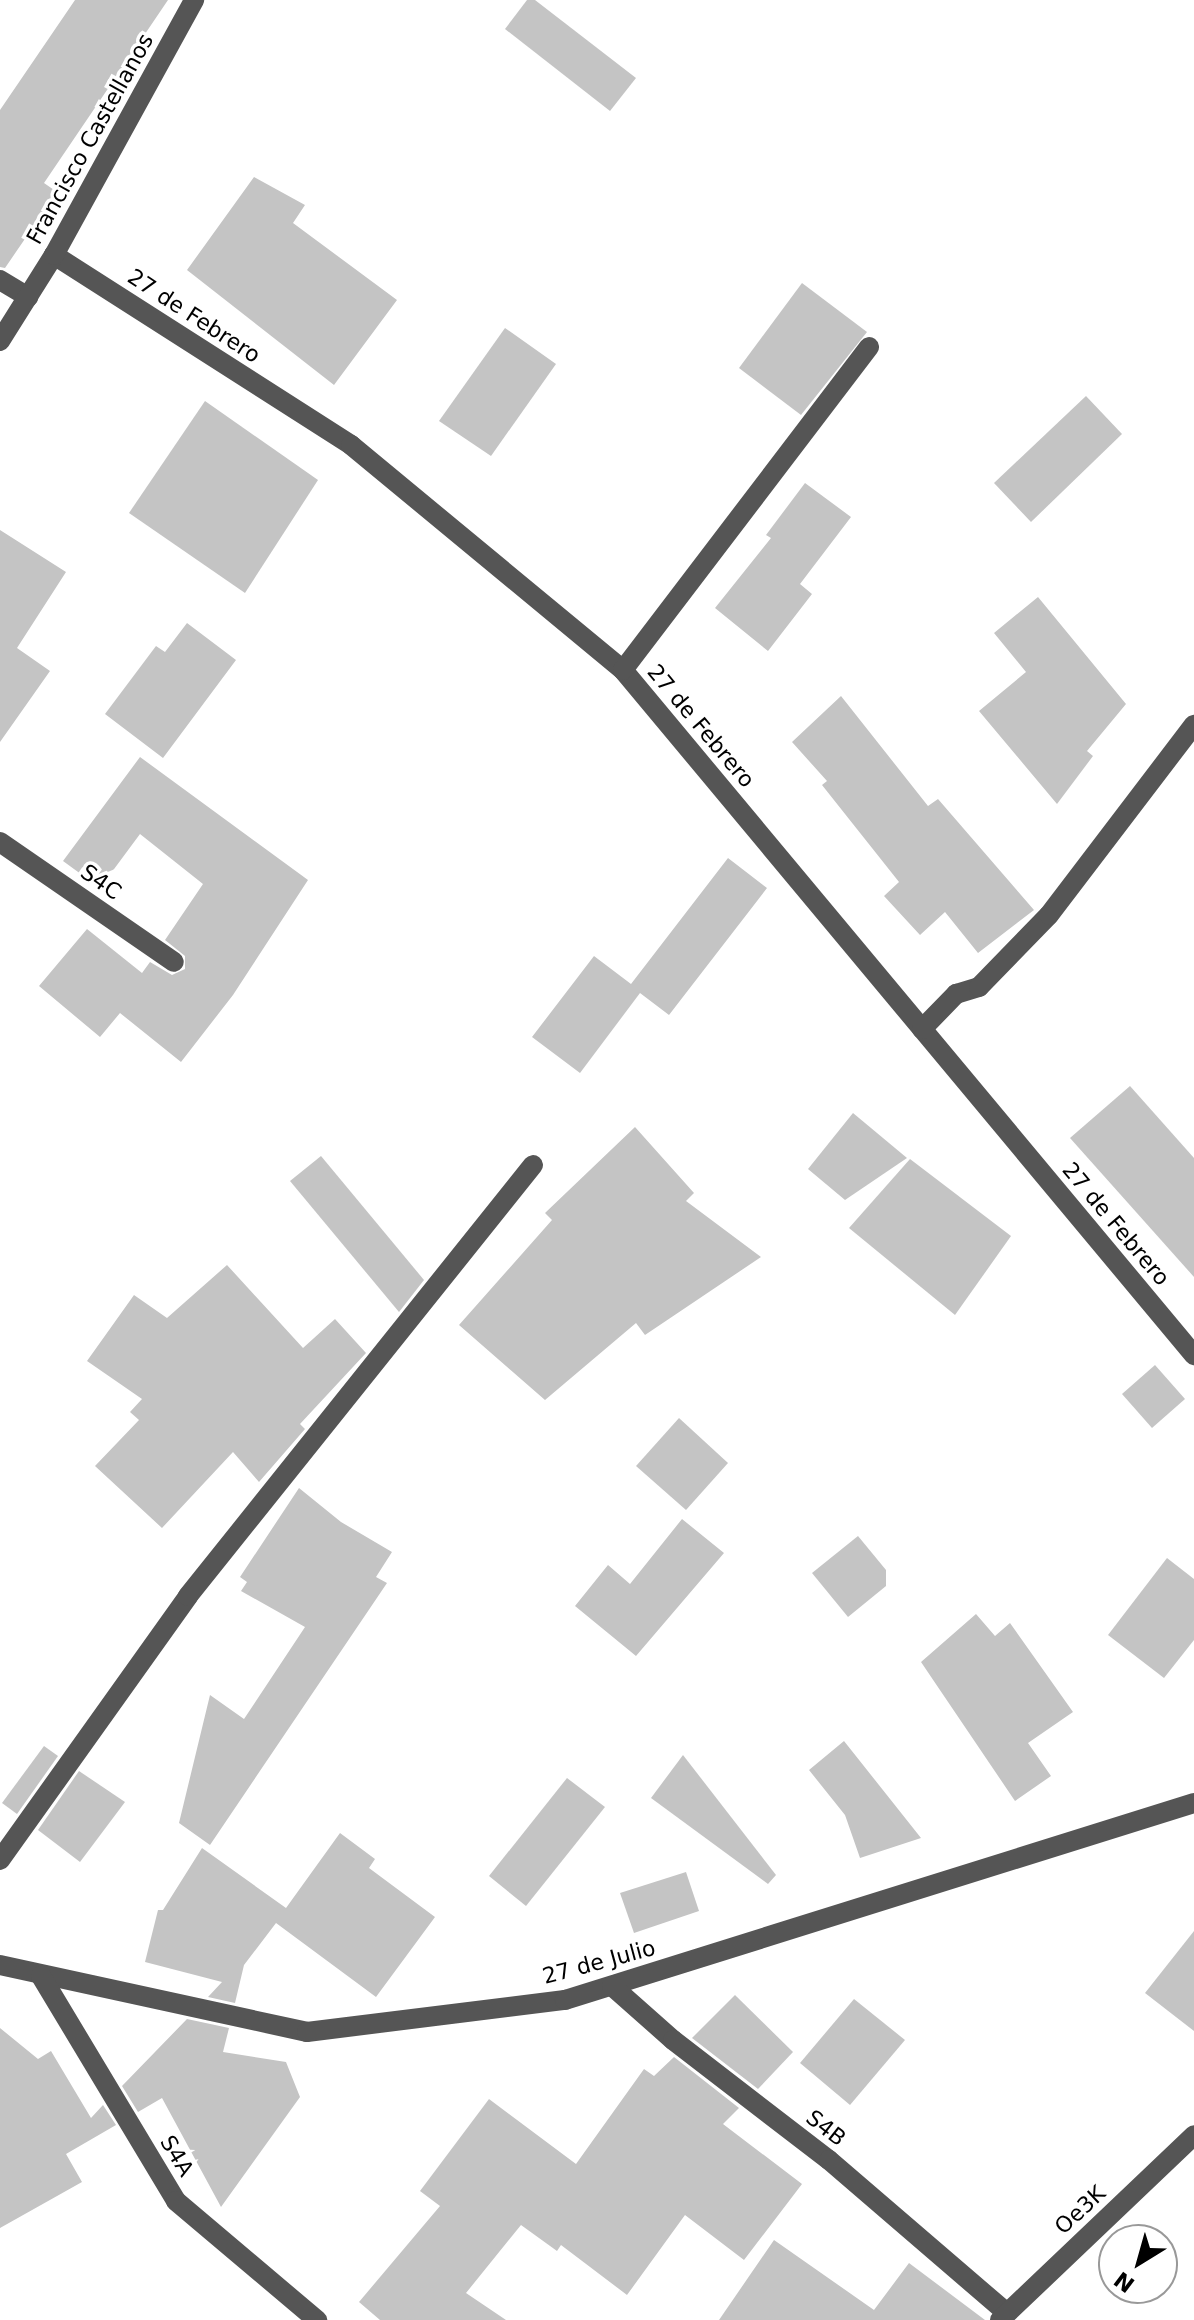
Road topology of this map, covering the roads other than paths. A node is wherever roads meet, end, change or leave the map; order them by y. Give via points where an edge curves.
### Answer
1 (194, 0) edge
2 (54, 255) junction
3 (0, 280) edge
4 (28, 297) junction
5 (0, 341) edge
6 (869, 347) dead end
7 (623, 670) junction
8 (1194, 725) edge
9 (0, 842) edge
10 (174, 962) dead end
11 (922, 1029) junction
12 (533, 1165) dead end
13 (1194, 1355) edge
14 (1194, 1803) edge
15 (0, 1860) edge
16 (0, 1965) edge
17 (41, 1976) junction
18 (612, 1986) junction
19 (1194, 2135) edge
20 (1003, 2316) edge
21 (317, 2320) edge

1 - 2 street, Francisco Castellanos
2 - 4 street, Francisco Castellanos
2 - 7 street, 27 de Febrero via 351,445
3 - 4 street
4 - 5 street, Francisco Castellanos
6 - 7 street
7 - 11 street, 27 de Febrero
8 - 11 street via 1049,915 979,987 956,994
9 - 10 street, S4C
11 - 13 street, 27 de Febrero
12 - 15 street via 188,1596
14 - 18 street, 27 de Julio
16 - 17 street, 27 de Julio
17 - 18 street, 27 de Julio via 307,2032 565,2000
17 - 21 street, S4A via 176,2201
18 - 20 street, S4B via 829,2160
19 - 20 street, Oe3K

